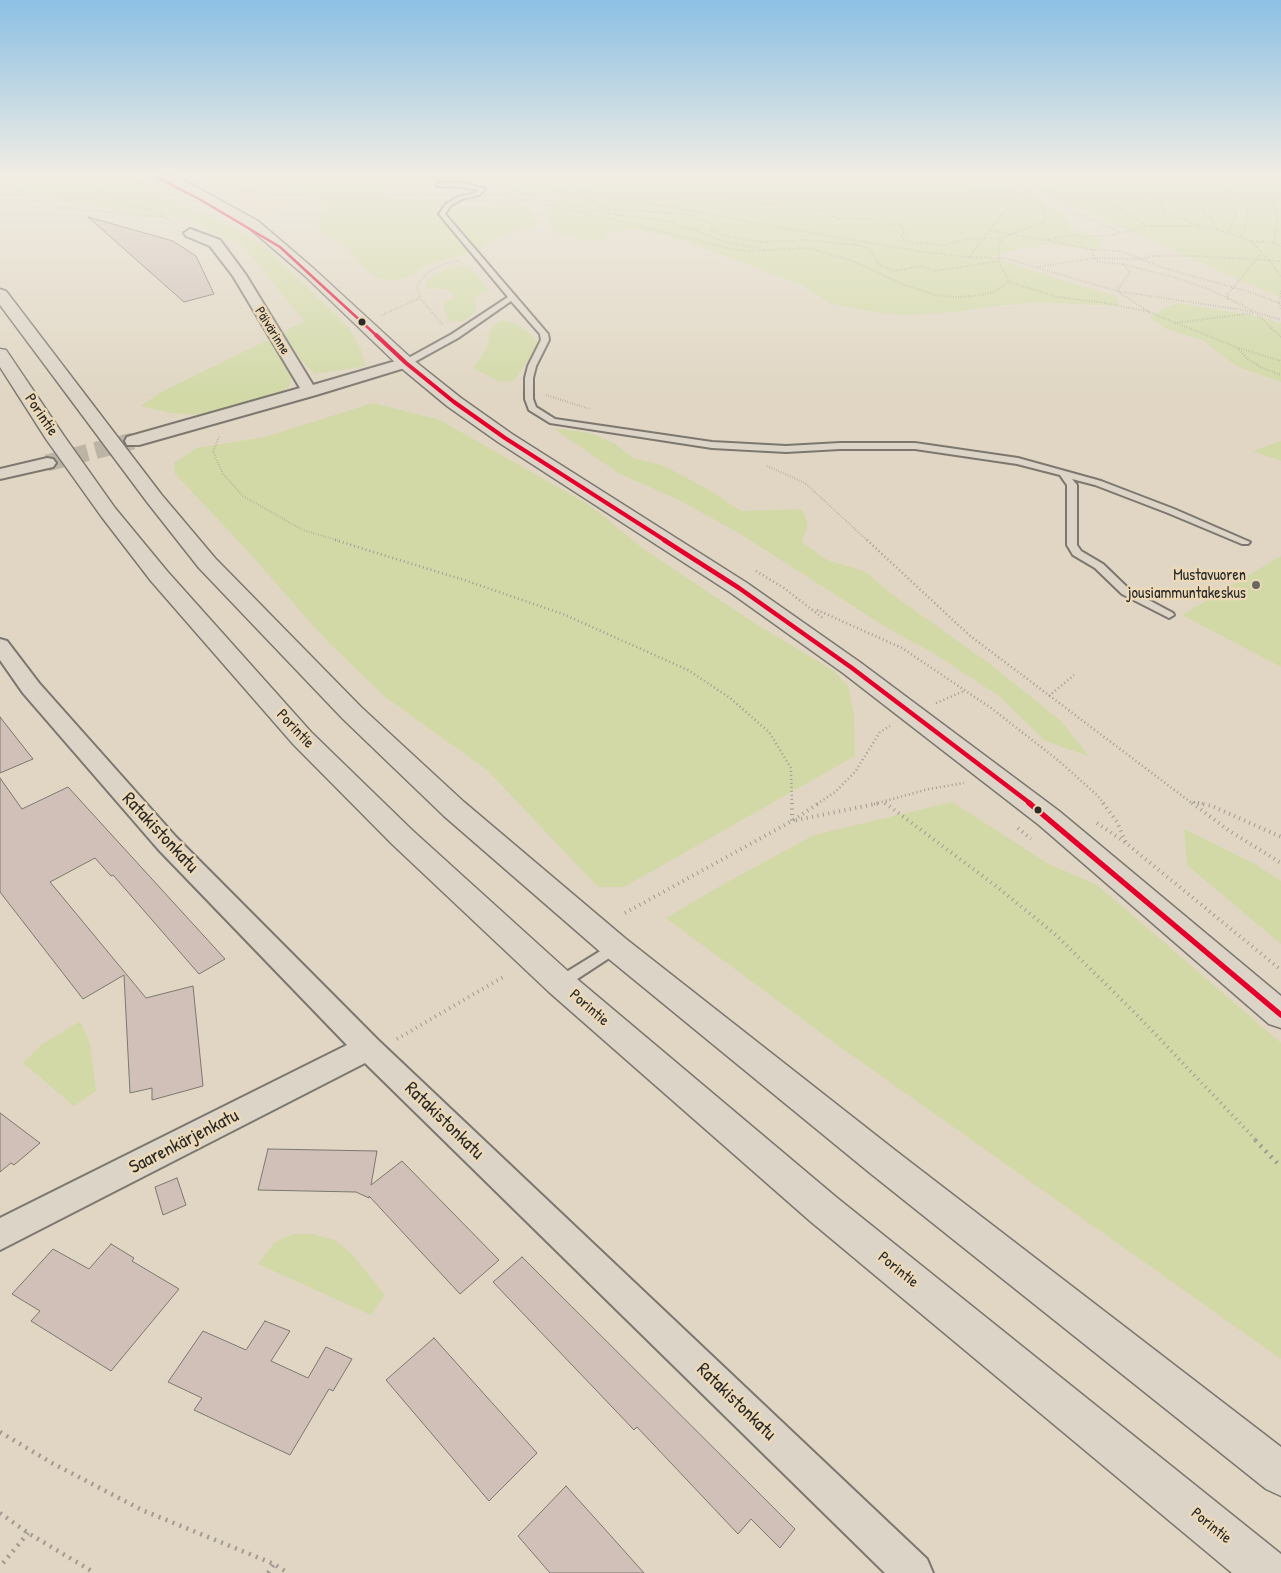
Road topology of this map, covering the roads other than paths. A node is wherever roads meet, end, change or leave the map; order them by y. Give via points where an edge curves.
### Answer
1 (219, 249) edge
2 (283, 249) edge
3 (472, 249) edge
4 (0, 294) edge
5 (512, 297) junction
6 (0, 354) edge
7 (406, 363) junction
8 (310, 392) junction
9 (133, 441) tunnel mouth
10 (47, 463) tunnel mouth
11 (1063, 473) junction
12 (0, 474) edge
13 (1246, 542) dead end
14 (1169, 615) dead end
15 (0, 645) edge
16 (614, 947) junction
17 (560, 983) junction
18 (1281, 1015) edge
19 (368, 1048) junction
20 (0, 1235) edge
21 (1281, 1474) edge
22 (913, 1573) edge
23 (1268, 1573) edge

1 - 8 street, Päivärinne
2 - 7 main road
3 - 5 lane
4 - 16 main road via 207,563 352,713 454,809
5 - 7 lane via 455,336
5 - 11 lane via 546,340 532,366 529,400 532,408 553,422 712,445 786,449 915,446 1018,461
6 - 17 main road, Porintie via 108,512 224,651 302,738 402,838
7 - 8 street
7 - 18 main road via 505,438 739,588 852,668 1049,818
8 - 9 street
10 - 12 street
11 - 13 lane via 1171,510
11 - 14 lane via 1072,485 1072,546 1077,553 1099,566 1126,592
15 - 19 street, Ratakistonkatu via 31,688 167,843
16 - 17 lane
16 - 21 main road
17 - 23 main road, Porintie via 823,1209
19 - 20 street, Saarenkärjenkatu
19 - 22 street, Ratakistonkatu

